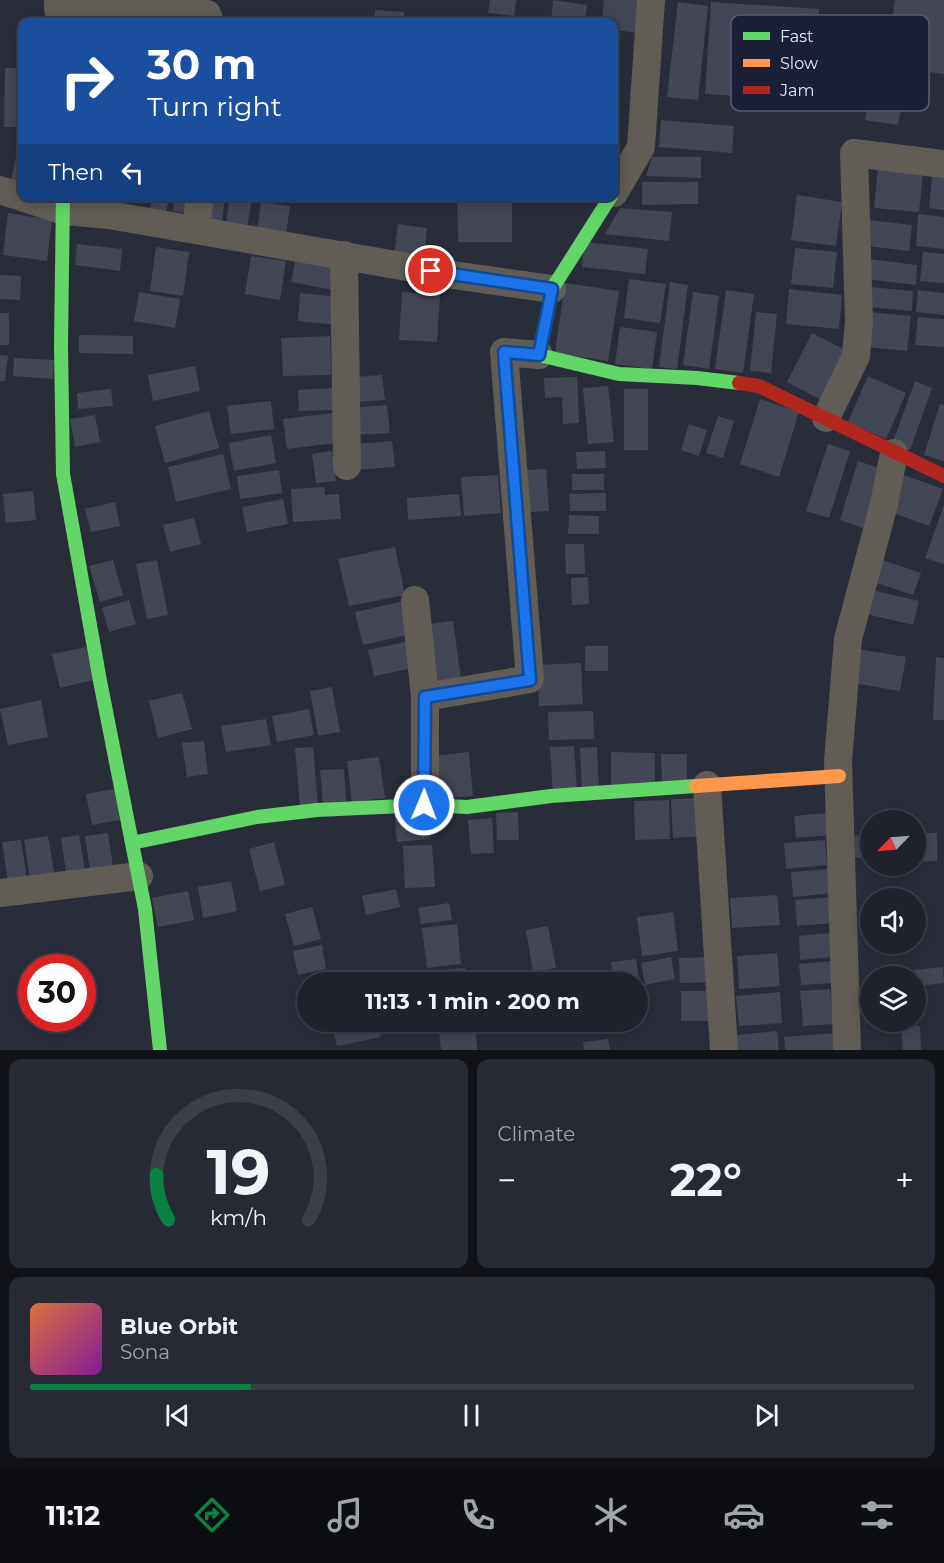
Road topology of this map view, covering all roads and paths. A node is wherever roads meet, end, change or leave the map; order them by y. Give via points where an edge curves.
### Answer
1 (651, 0) edge
2 (58, 11) edge
3 (208, 18) edge
4 (944, 165) edge
5 (618, 186) edge
6 (0, 190) edge
7 (18, 194) edge
8 (199, 201) edge
9 (608, 201) edge
10 (63, 204) edge
11 (196, 230) junction
12 (344, 255) junction
13 (552, 289) junction
14 (539, 355) junction
15 (826, 417) junction
16 (894, 453) junction
17 (347, 466) dead end
18 (944, 476) edge
19 (415, 600) dead end
20 (425, 697) junction
21 (839, 776) junction
22 (707, 785) junction
23 (424, 805) junction
24 (132, 843) junction
25 (139, 876) junction
26 (0, 893) edge
27 (160, 1050) edge
28 (724, 1050) edge
29 (847, 1050) edge

1 - 5 street via 641,147
2 - 3 street via 117,6 177,7 207,14
4 - 15 street via 854,153 859,321 856,356
6 - 7 street
8 - 11 street
9 - 13 street
10 - 11 street
10 - 24 street via 63,474
11 - 12 street
12 - 13 street
12 - 17 street
13 - 14 street
14 - 15 street via 619,374 759,386
14 - 20 street via 504,352 530,680
15 - 16 street
16 - 18 street
16 - 21 street via 848,639
19 - 20 street
20 - 23 street
21 - 22 street
21 - 29 street
22 - 23 street via 551,796 468,807
22 - 28 street
23 - 24 street via 257,817
24 - 25 street
25 - 26 street
25 - 27 street

